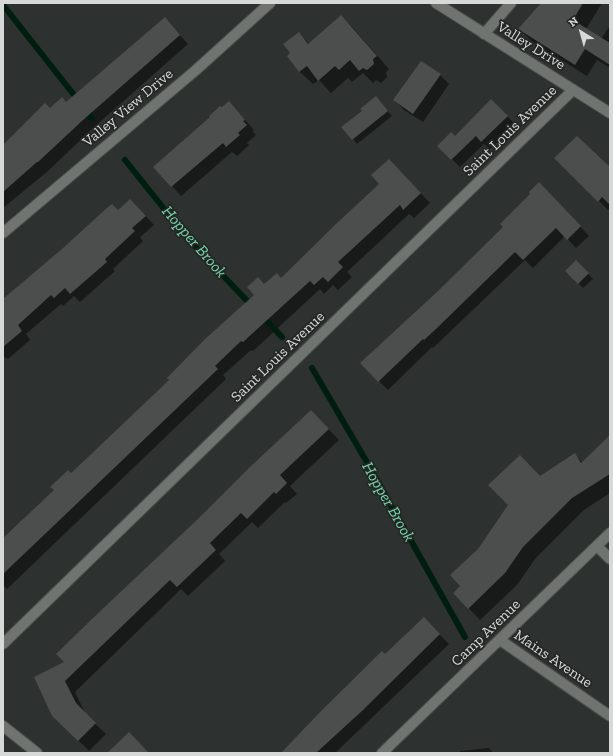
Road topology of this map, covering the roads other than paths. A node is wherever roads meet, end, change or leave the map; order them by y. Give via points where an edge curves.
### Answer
1 (270, 3) edge
2 (436, 3) edge
3 (511, 3) edge
4 (484, 34) junction
5 (573, 90) junction
6 (610, 113) edge
7 (3, 233) edge
8 (610, 533) edge
9 (597, 546) junction
10 (610, 559) edge
11 (500, 640) junction
12 (3, 644) edge
13 (610, 716) edge
14 (3, 726) edge
15 (37, 753) edge
16 (382, 753) edge

1 - 7 street, Valley View Drive via 196,70
2 - 4 street, Valley Drive
3 - 4 street
4 - 5 street, Valley Drive
5 - 6 street, Valley Drive
5 - 12 street, Saint Louis Avenue
8 - 9 street, Camp Avenue
9 - 10 street
9 - 11 street, Camp Avenue
11 - 13 street, Mains Avenue
11 - 16 street, Camp Avenue
14 - 15 street

